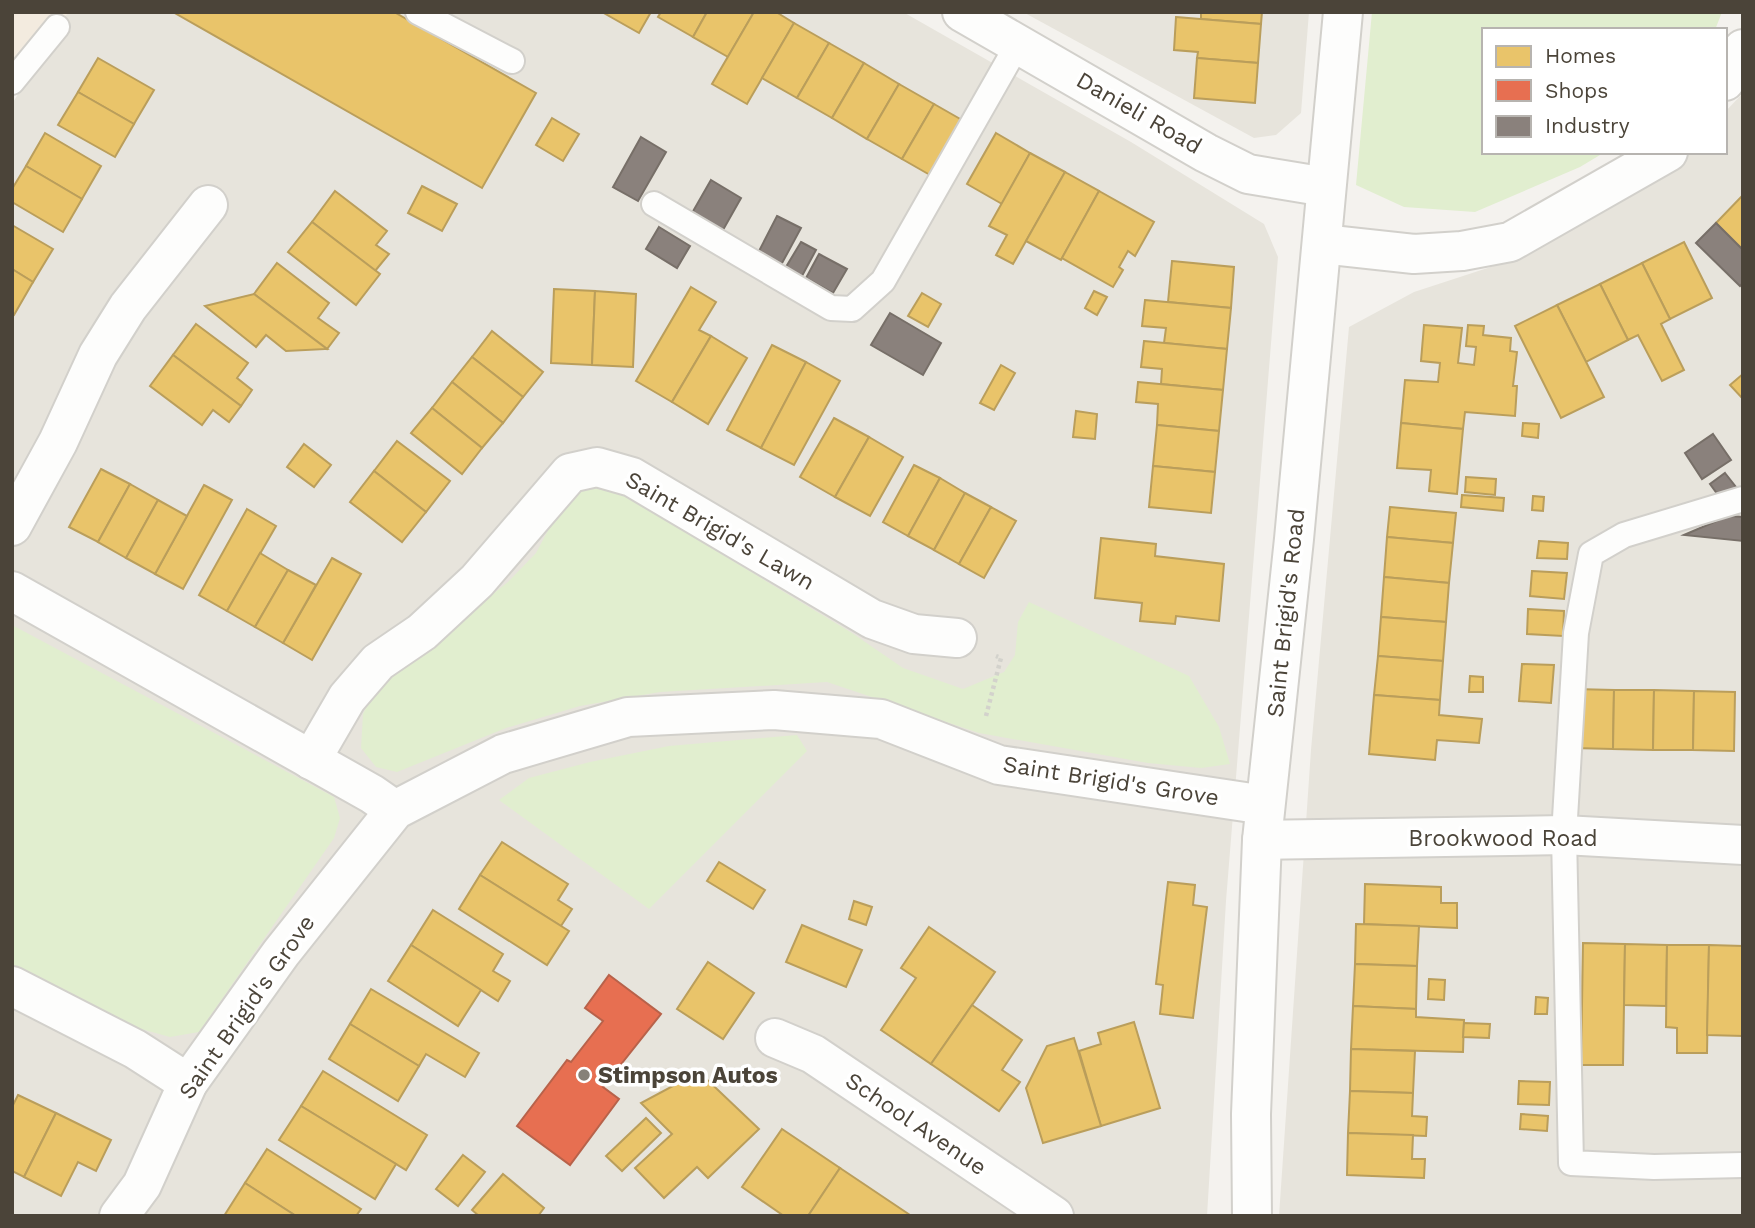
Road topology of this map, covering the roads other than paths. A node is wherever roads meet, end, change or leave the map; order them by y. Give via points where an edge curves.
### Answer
1 (418, 12) edge
2 (962, 12) edge
3 (1343, 12) edge
4 (57, 27) dead end
5 (1018, 44) junction
6 (1743, 49) edge
7 (512, 61) dead end
8 (1727, 77) edge
9 (12, 82) edge
10 (1664, 154) edge
11 (1326, 187) junction
12 (654, 204) dead end
13 (208, 205) dead end
14 (1322, 244) junction
15 (1743, 499) edge
16 (12, 526) edge
17 (12, 590) edge
18 (957, 639) road end
19 (311, 760) junction
20 (395, 810) junction
21 (1264, 822) junction
22 (1564, 835) junction
23 (1743, 845) edge
24 (12, 986) edge
25 (775, 1038) dead end
26 (188, 1083) junction
27 (1743, 1165) edge
28 (120, 1216) edge
29 (1054, 1216) edge
30 (1252, 1216) edge

1 - 7 lane
2 - 5 street, Danieli Road
3 - 11 street, Saint Brigid's Road
4 - 9 lane
5 - 11 street, Danieli Road via 1248,174
5 - 12 lane via 883,281 852,309 831,308
6 - 8 street
10 - 14 street via 1510,242 1414,254
11 - 14 street, Saint Brigid's Road
13 - 16 street via 128,307 98,355
14 - 21 street, Saint Brigid's Road
15 - 22 lane via 1624,536 1591,554 1576,633
17 - 19 street
18 - 19 street, Saint Brigid's Lawn via 914,634 872,619 632,477 597,467 570,473 477,581 422,632 378,662 347,698
19 - 20 street
20 - 21 street, Saint Brigid's Grove via 502,754 628,717 774,710 881,719 999,765
20 - 26 street, Saint Brigid's Grove via 281,953
21 - 22 street, Brookwood Road
21 - 30 street, Saint Brigid's Road via 1251,1114
22 - 23 street, Brookwood Road
22 - 27 lane via 1571,1163
24 - 26 street via 135,1049
25 - 29 street, School Avenue via 813,1054
26 - 28 street, Saint Brigid's Grove via 142,1185

